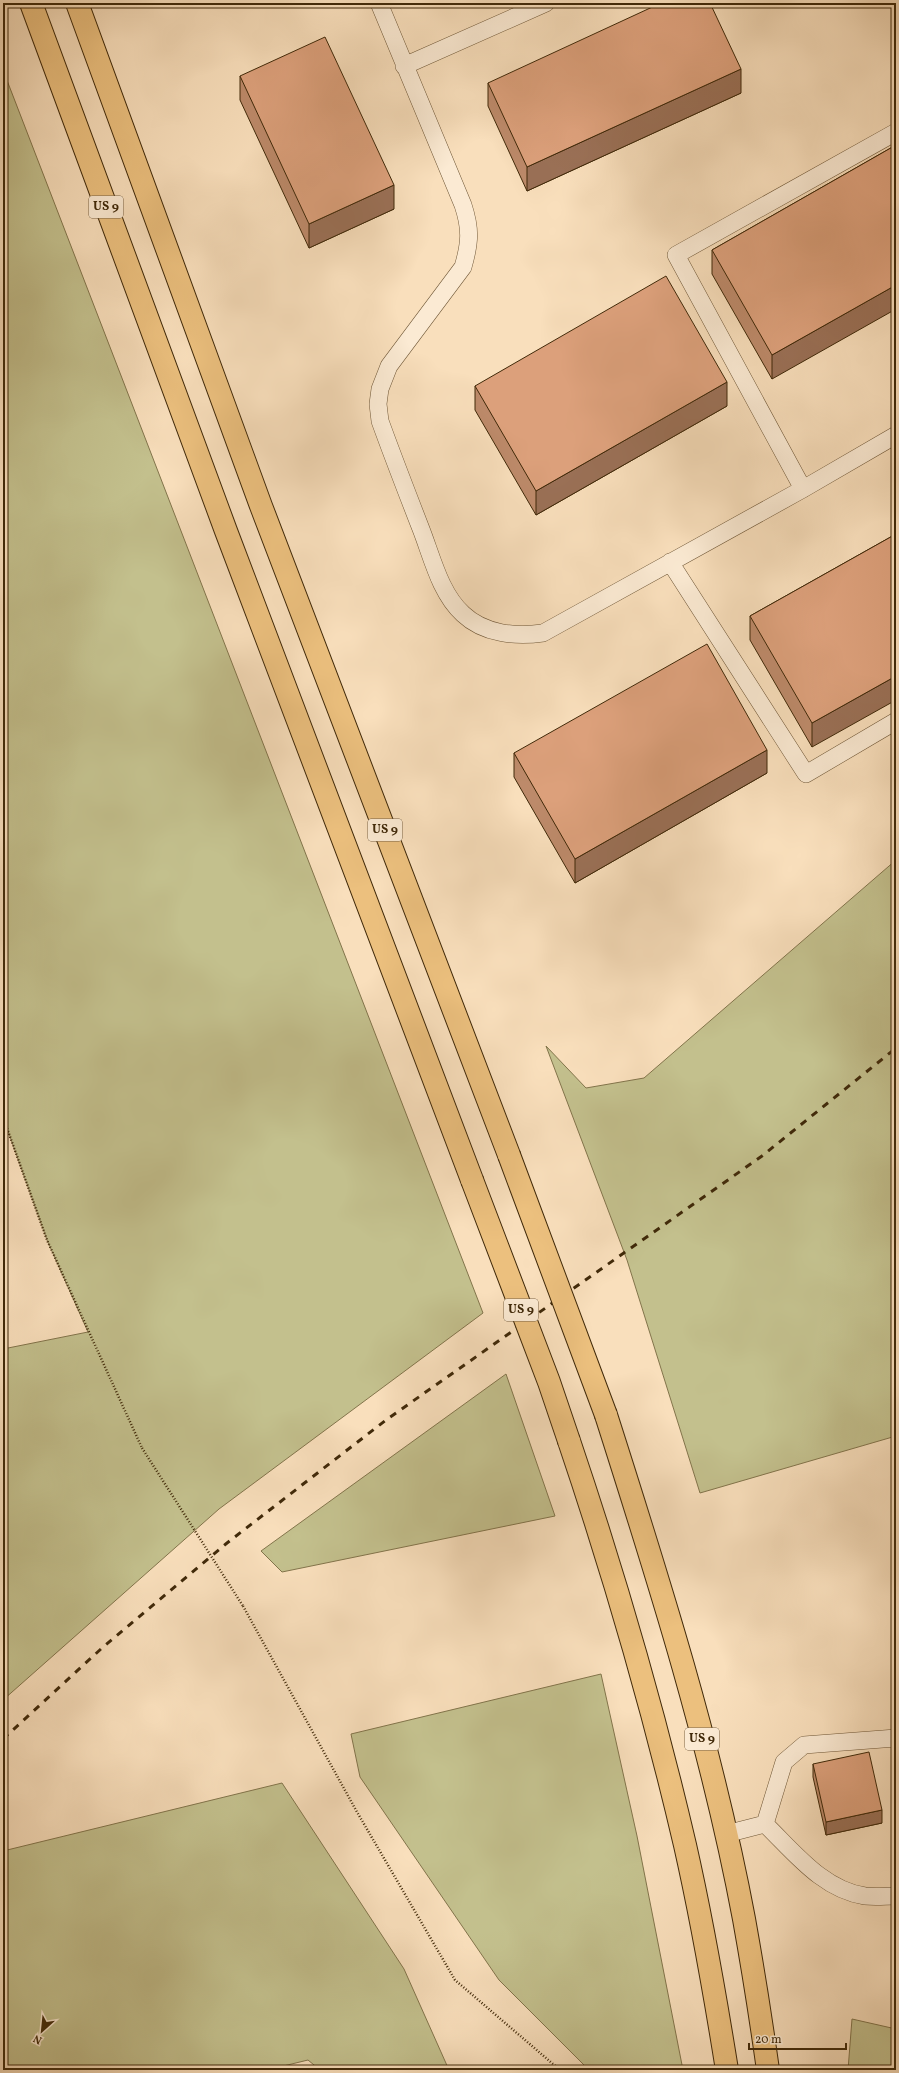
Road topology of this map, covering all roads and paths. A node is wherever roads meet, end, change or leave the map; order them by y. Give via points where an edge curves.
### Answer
1 (31, 3) edge
2 (77, 3) edge
3 (379, 3) edge
4 (546, 3) edge
5 (404, 66) junction
6 (896, 132) edge
7 (896, 436) edge
8 (803, 489) junction
9 (670, 562) junction
10 (896, 721) edge
11 (3, 1117) edge
12 (896, 1738) edge
13 (765, 1824) junction
14 (726, 1834) junction
15 (896, 1896) edge
16 (560, 2070) edge
17 (727, 2070) edge
18 (768, 2070) edge

1 - 17 highway, US 9, bridge via 226,531 569,1440 623,1608 666,1771 700,1919
2 - 14 highway, US 9, bridge via 196,333 606,1415 685,1675
3 - 5 lane
4 - 5 lane
5 - 9 lane via 469,224 468,248 463,267 389,366 380,389 378,404 380,421 440,578 463,614 491,630 526,636 543,633
6 - 8 lane via 676,255
7 - 8 lane
8 - 9 lane
9 - 10 lane via 806,774
11 - 16 path, bridge via 46,1240 142,1448 243,1606 357,1812 455,1980
12 - 13 lane via 804,1746 784,1762
13 - 14 lane
13 - 15 lane via 817,1874 836,1886 864,1896
14 - 18 highway, US 9 via 744,1918

